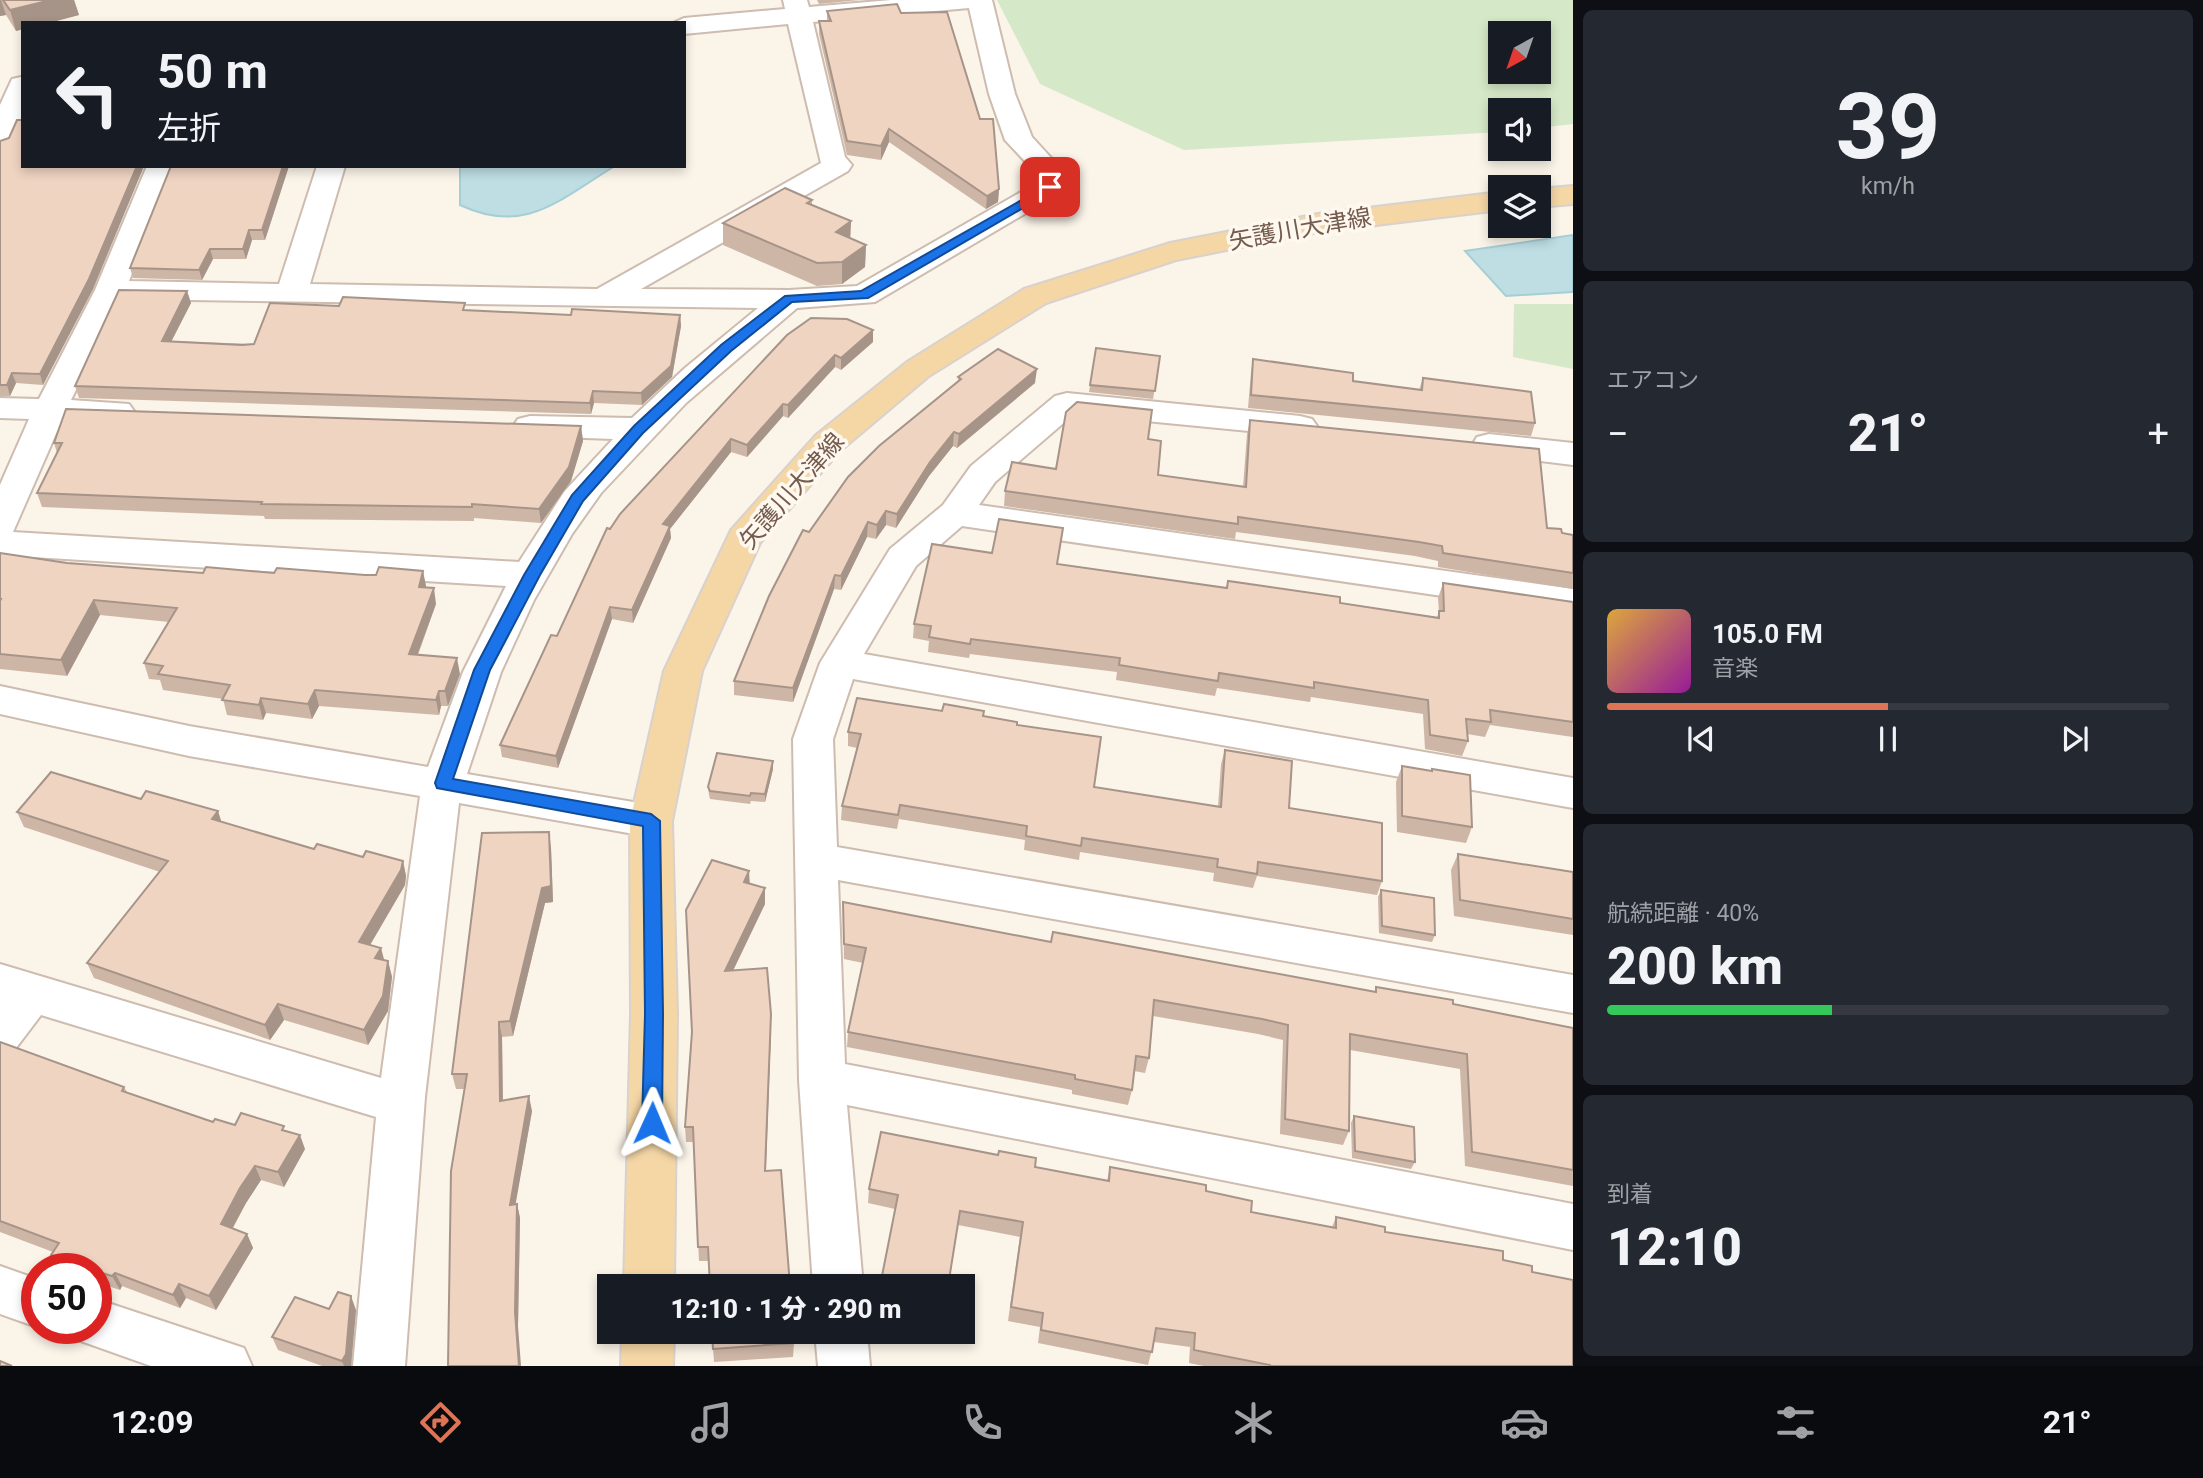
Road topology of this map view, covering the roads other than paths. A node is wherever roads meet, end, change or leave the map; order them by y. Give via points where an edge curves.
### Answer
1 (977, 0) edge
2 (797, 7) edge
3 (686, 26) edge
4 (14, 86) edge
5 (0, 141) edge
6 (160, 168) edge
7 (330, 168) edge
8 (1573, 195) edge
9 (1551, 197) edge
10 (1488, 202) edge
11 (110, 290) junction
12 (292, 292) junction
13 (603, 298) junction
14 (789, 299) junction
15 (0, 408) edge
16 (50, 409) junction
17 (146, 412) edge
18 (502, 425) edge
19 (639, 429) junction
20 (1327, 429) edge
21 (1464, 443) edge
22 (1573, 454) edge
23 (955, 513) junction
24 (0, 525) edge
25 (0, 543) edge
26 (532, 575) junction
27 (1573, 602) edge
28 (839, 663) junction
29 (0, 700) edge
30 (443, 783) junction
31 (1573, 793) edge
32 (651, 821) junction
33 (817, 860) junction
34 (16, 988) edge
35 (1573, 994) edge
36 (0, 1034) edge
37 (822, 1080) junction
38 (403, 1105) junction
39 (1573, 1227) edge
40 (649, 1274) edge
41 (837, 1274) edge
42 (0, 1290) edge
43 (21, 1297) edge
44 (112, 1327) edge
45 (648, 1344) edge
46 (842, 1344) edge
47 (226, 1366) edge
48 (379, 1366) edge
49 (647, 1366) edge
50 (844, 1366) edge

1 - 2 street
1 - 14 street via 1019,140 1051,173 1047,175 1050,187 864,295
2 - 3 street
2 - 13 street via 832,159 838,165
4 - 5 street
6 - 11 street
7 - 12 street
8 - 9 main road
10 - 32 main road, 矢護川大津線 via 1318,223 1170,253 1035,296 918,369 828,443 744,538 683,671
11 - 12 street
11 - 16 street
12 - 13 street
13 - 14 street
14 - 19 street via 726,348
15 - 16 street
16 - 17 street
16 - 24 street
18 - 19 street
19 - 26 street via 577,498
20 - 23 street via 1068,403 983,474
21 - 22 street
23 - 27 street
23 - 28 street via 903,558
25 - 26 street
26 - 30 street via 482,670
28 - 31 street
28 - 33 street via 813,739
29 - 30 street via 190,741
30 - 32 street
30 - 38 street
32 - 40 main road, 矢護川大津線 via 654,1014
33 - 35 street
33 - 37 street
34 - 36 street
34 - 38 street
37 - 39 street
37 - 41 street
38 - 48 street via 389,1203
42 - 43 street
44 - 47 street
45 - 49 main road
46 - 50 street

